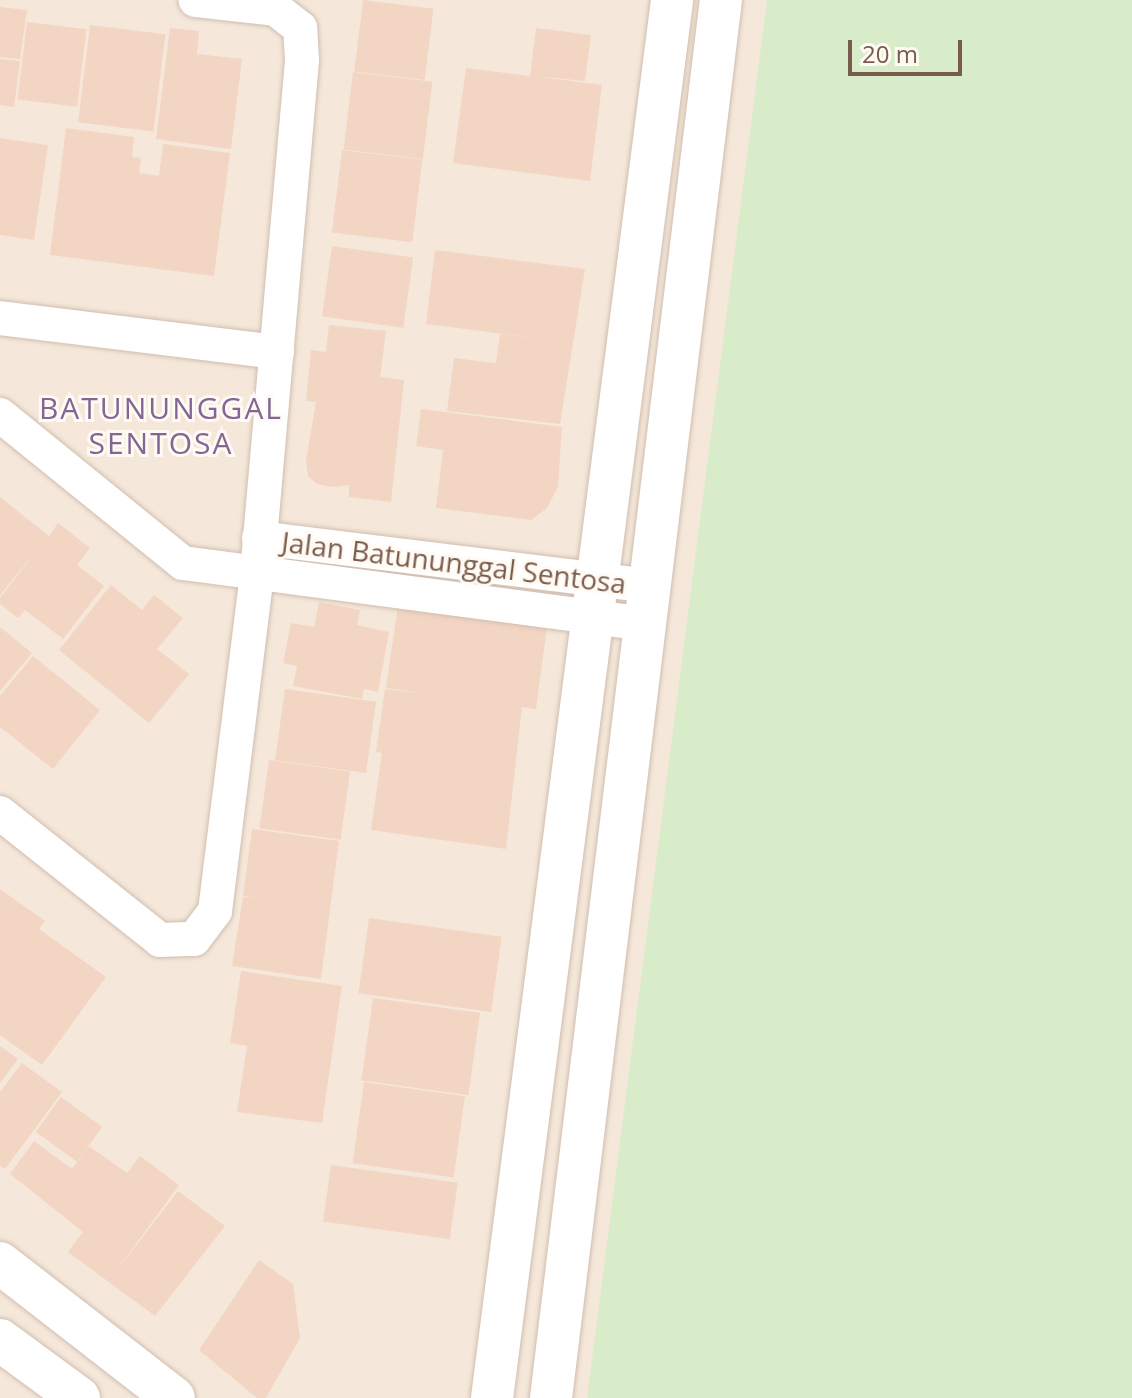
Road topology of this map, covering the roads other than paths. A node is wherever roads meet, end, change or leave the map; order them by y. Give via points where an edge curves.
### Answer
1 (196, 0) edge
2 (672, 0) edge
3 (721, 0) edge
4 (0, 318) edge
5 (277, 352) junction
6 (0, 415) edge
7 (259, 538) junction
8 (257, 573) junction
9 (594, 597) junction
10 (647, 605) junction
11 (0, 813) edge
12 (0, 1263) edge
13 (0, 1340) edge
14 (79, 1398) edge
15 (174, 1398) edge
16 (492, 1398) edge
17 (551, 1398) edge

1 - 5 street, Jalan Batununggal Sentosa via 276,9 300,28 302,61
2 - 9 street
3 - 10 street
4 - 5 street
5 - 7 street, Jalan Batununggal Sentosa
6 - 8 street, Jalan Batununggal Sentosa via 183,563
7 - 8 street, Jalan Batununggal Sentosa
7 - 9 street, Jalan Batununggal Sentosa
8 - 9 street, Jalan Batununggal Sentosa
8 - 11 street via 215,911 194,939 160,940
9 - 10 street, Jalan Batununggal Sentosa
9 - 16 street
10 - 17 street
12 - 15 street
13 - 14 street

